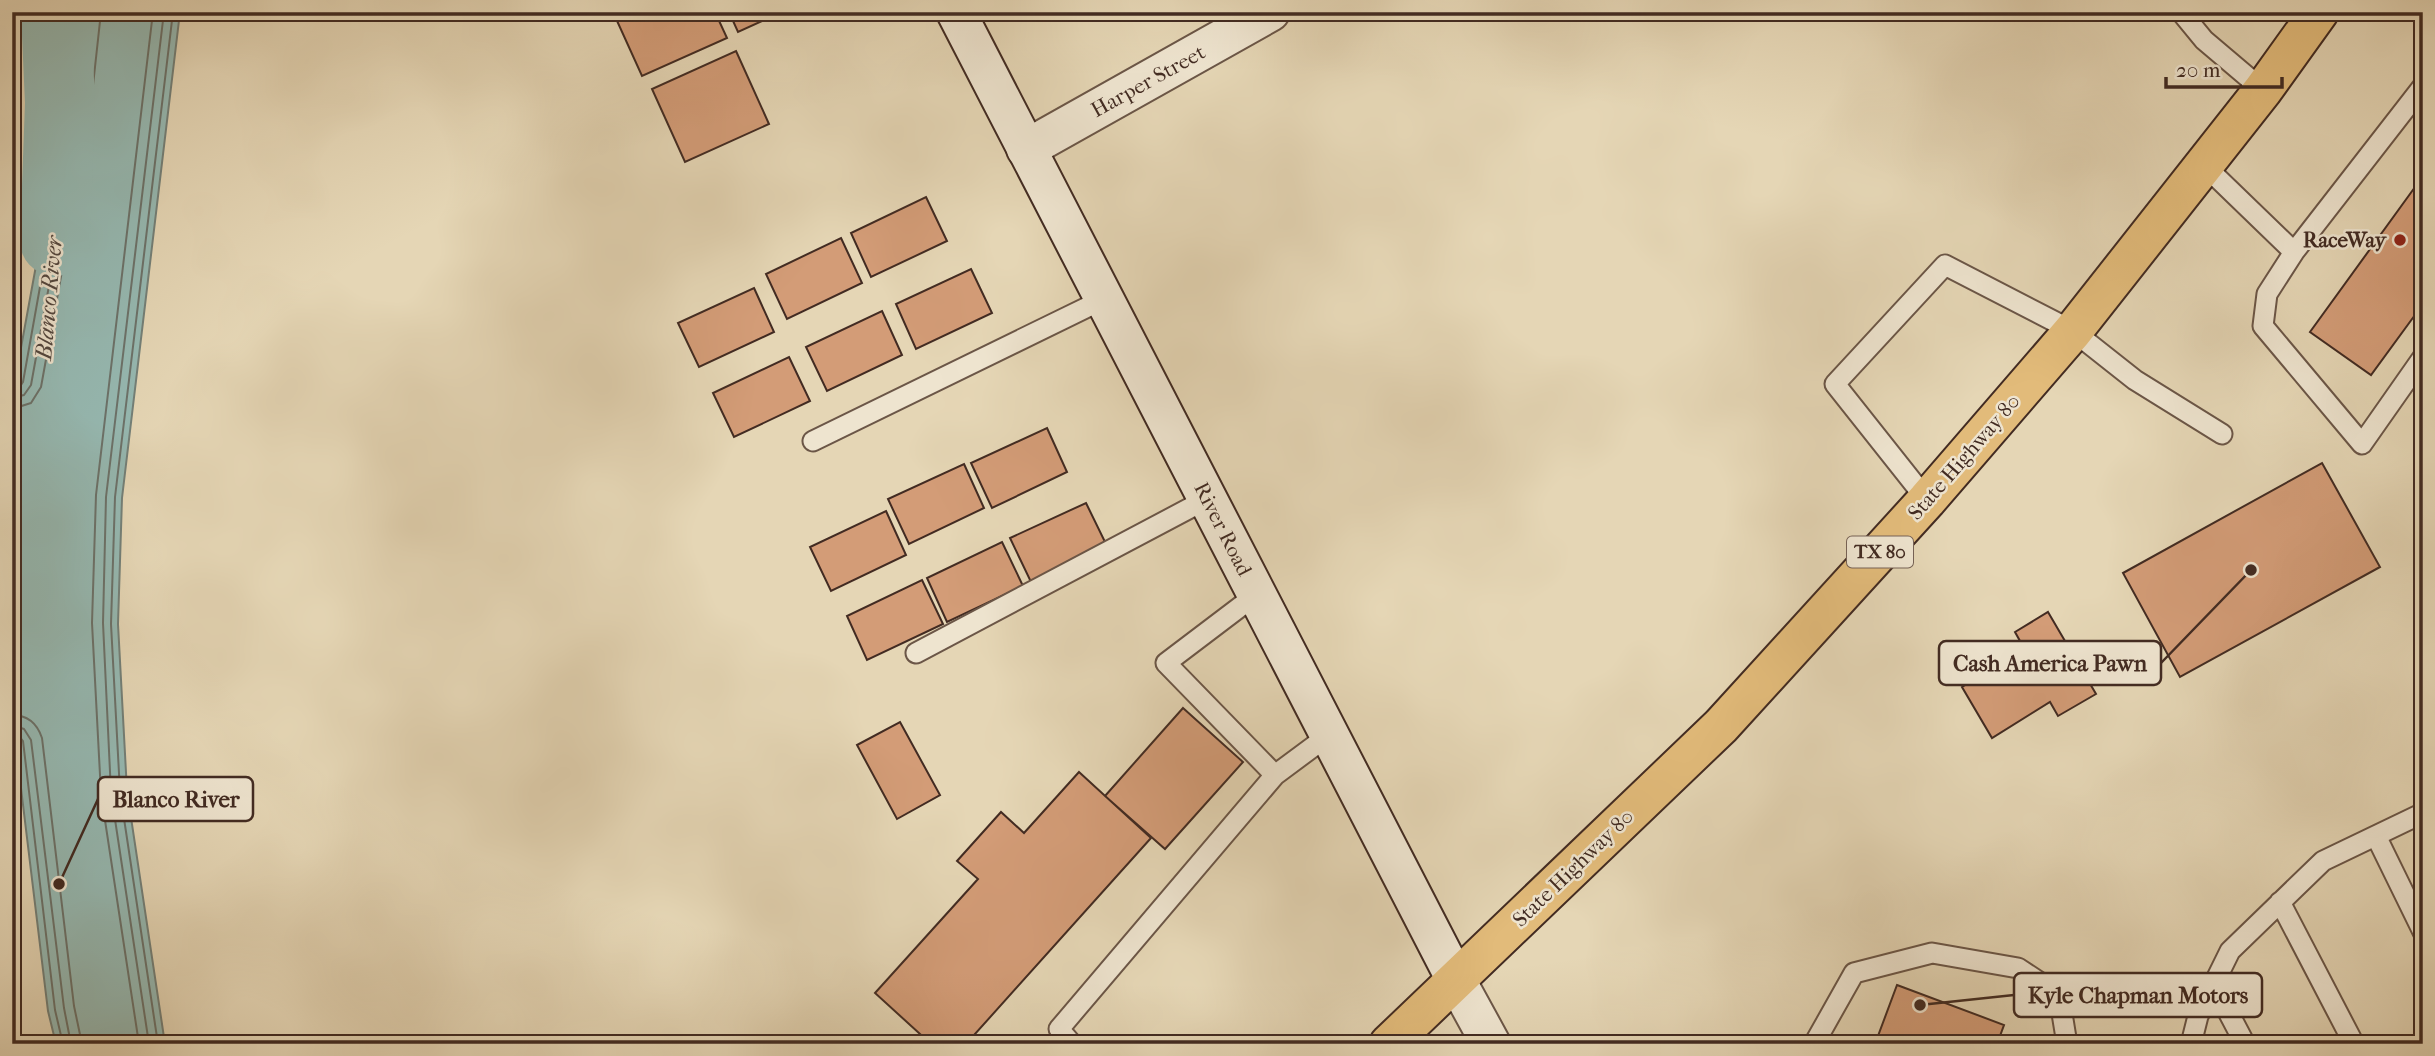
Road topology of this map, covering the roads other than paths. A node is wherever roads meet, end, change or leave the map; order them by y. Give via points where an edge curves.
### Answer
1 (956, 12) edge
2 (1270, 12) edge
3 (2181, 12) edge
4 (2319, 12) edge
5 (2423, 86) edge
6 (2263, 90) junction
7 (1026, 149) junction
8 (2204, 165) junction
9 (2294, 252) junction
10 (1104, 299) junction
11 (2073, 331) junction
12 (2423, 356) edge
13 (2222, 434) dead end
14 (813, 441) dead end
15 (1208, 499) junction
16 (1927, 500) junction
17 (1256, 594) junction
18 (916, 653) dead end
19 (1329, 735) junction
20 (1275, 775) junction
21 (2423, 813) edge
22 (2375, 836) junction
23 (2280, 902) junction
24 (2423, 932) edge
25 (1456, 980) junction
26 (2214, 985) junction
27 (1072, 1044) edge
28 (1389, 1044) edge
29 (1491, 1044) edge
30 (1814, 1044) edge
31 (2067, 1044) edge
32 (2191, 1044) edge
33 (2245, 1044) edge
34 (2354, 1044) edge

1 - 7 street, River Road
2 - 7 street, Harper Street
3 - 6 lane via 2204,40
4 - 6 main road, State Highway 80 / TX 80
5 - 9 lane
6 - 8 main road, State Highway 80 / TX 80
7 - 10 street, River Road
8 - 9 lane
8 - 11 main road, State Highway 80 / TX 80
9 - 12 lane via 2267,294 2263,326 2362,444
10 - 14 lane
10 - 15 street, River Road
11 - 13 lane via 2134,380
11 - 16 main road, State Highway 80 / TX 80
11 - 16 lane via 1945,265 1835,384
15 - 17 street, River Road
15 - 18 lane
16 - 25 main road, State Highway 80 / TX 80 via 1721,726
17 - 19 street, River Road
17 - 20 lane via 1166,663
19 - 20 lane
19 - 25 street, River Road
20 - 27 lane via 1059,1030
21 - 22 lane
22 - 23 lane via 2323,861
22 - 24 lane
23 - 26 lane via 2231,951
23 - 34 lane
25 - 28 main road, State Highway 80 / TX 80
25 - 29 street, River Road
26 - 32 lane
26 - 33 lane
30 - 31 lane via 1854,973 1932,953 2018,968 2059,995

